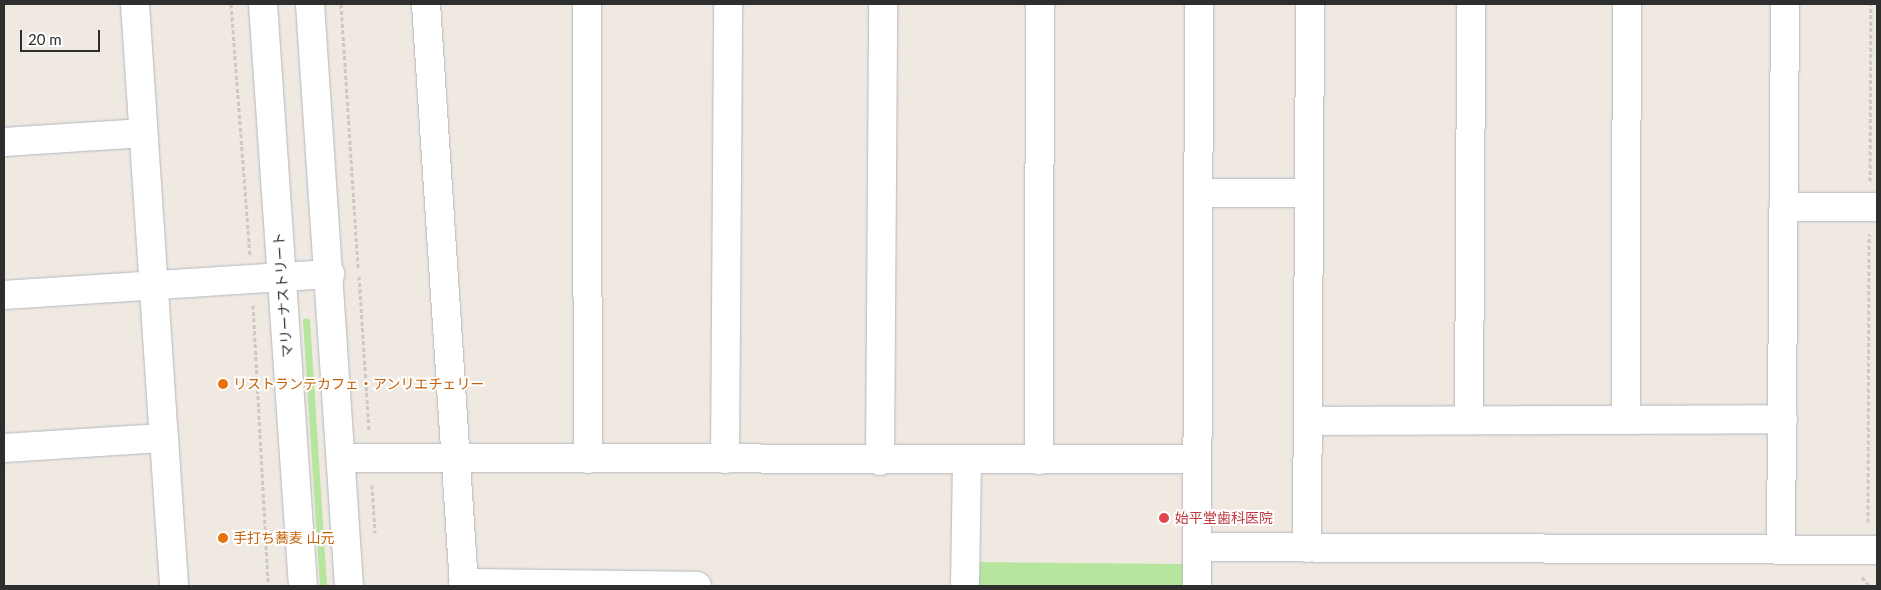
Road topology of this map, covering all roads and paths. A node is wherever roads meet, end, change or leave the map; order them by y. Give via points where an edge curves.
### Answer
1 (135, 4) edge
2 (230, 4) edge
3 (263, 4) edge
4 (310, 4) edge
5 (341, 4) edge
6 (426, 4) edge
7 (587, 4) edge
8 (728, 4) edge
9 (883, 4) edge
10 (1040, 4) edge
11 (1199, 4) edge
12 (1310, 4) edge
13 (1470, 4) edge
14 (1627, 4) edge
15 (1785, 4) edge
16 (1871, 4) edge
17 (142, 133) junction
18 (4, 142) edge
19 (1198, 193) junction
20 (1309, 193) junction
21 (1872, 204) edge
22 (1784, 207) junction
23 (330, 274) junction
24 (282, 277) junction
25 (252, 279) junction
26 (153, 285) junction
27 (4, 295) edge
28 (1469, 420) junction
29 (1626, 420) junction
30 (1783, 420) junction
31 (1308, 421) junction
32 (164, 438) junction
33 (370, 443) dead end
34 (4, 448) edge
35 (341, 458) junction
36 (455, 458) junction
37 (588, 458) junction
38 (1195, 459) junction
39 (725, 460) junction
40 (880, 460) junction
41 (967, 460) junction
42 (1039, 460) junction
43 (372, 474) dead end
44 (1873, 539) edge
45 (376, 540) dead end
46 (1198, 547) junction
47 (1307, 548) junction
48 (1782, 550) junction
49 (464, 584) edge
50 (174, 586) edge
51 (268, 586) edge
52 (303, 586) edge
53 (349, 586) edge
54 (697, 586) edge
55 (965, 586) edge
56 (1197, 586) edge

1 - 17 street
2 - 25 path
3 - 24 street, マリーナストリート
4 - 23 street
5 - 33 path
6 - 36 street
7 - 37 street
8 - 39 street
9 - 40 street
10 - 42 street
11 - 19 street
12 - 20 street
13 - 28 street
14 - 29 street
15 - 22 street
16 - 21 path
17 - 18 street
17 - 26 street
19 - 20 street
19 - 38 street
20 - 31 street
21 - 22 street
21 - 44 path
22 - 30 street
23 - 24 street
23 - 35 street
24 - 25 street
24 - 52 street, マリーナストリート
25 - 26 street
25 - 51 path
26 - 27 street
26 - 32 street
28 - 29 street
28 - 31 street
29 - 30 street
30 - 48 street
31 - 47 street
32 - 34 street
32 - 50 street
35 - 36 street
35 - 53 street
36 - 37 street
36 - 49 street
37 - 39 street
38 - 42 street
38 - 46 street
39 - 40 street
40 - 41 street
41 - 42 street
41 - 55 street
43 - 45 path
44 - 48 street
46 - 47 street
46 - 56 street
47 - 48 street
49 - 54 street

